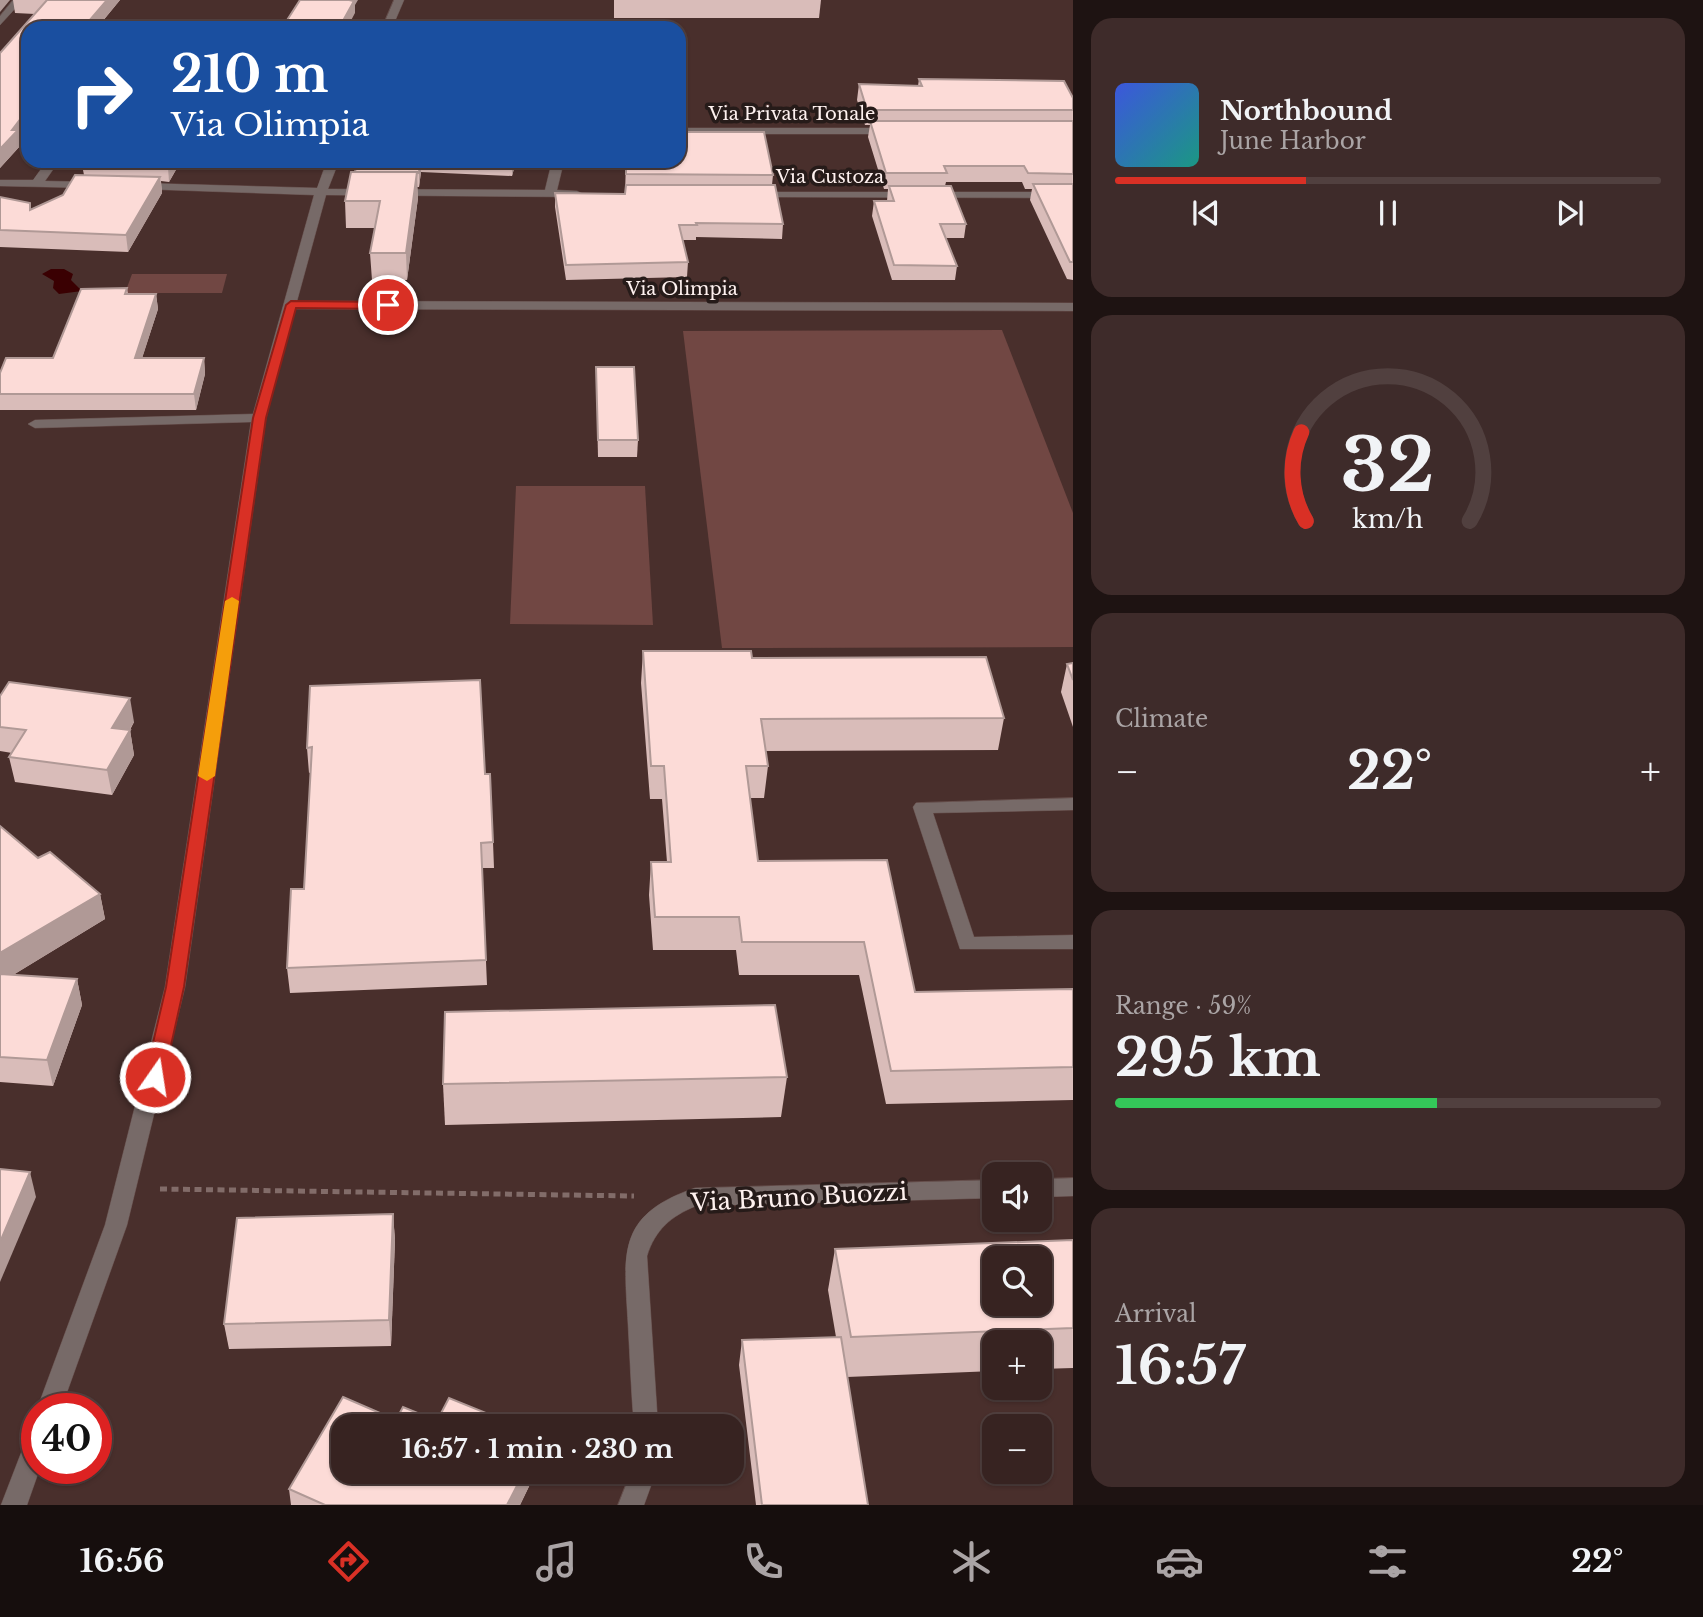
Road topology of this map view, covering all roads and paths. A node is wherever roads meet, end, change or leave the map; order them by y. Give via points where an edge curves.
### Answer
1 (18, 0) edge
2 (399, 0) edge
3 (390, 21) edge
4 (0, 22) edge
5 (686, 131) edge
6 (910, 131) edge
7 (48, 168) edge
8 (330, 168) edge
9 (556, 168) edge
10 (0, 183) edge
11 (37, 183) junction
12 (104, 185) edge
13 (132, 186) edge
14 (321, 192) junction
15 (550, 194) junction
16 (592, 194) edge
17 (743, 195) edge
18 (1073, 195) edge
19 (291, 305) junction
20 (1073, 307) edge
21 (259, 418) junction
22 (35, 424) dead end
23 (1073, 804) edge
24 (1073, 942) edge
25 (1073, 1187) edge
26 (126, 1188) junction
27 (1052, 1188) edge
28 (982, 1189) edge
29 (639, 1196) dead end
30 (55, 1393) edge
31 (645, 1414) edge
32 (22, 1484) edge
33 (639, 1484) edge
34 (14, 1505) edge
35 (631, 1505) edge

1 - 4 street
2 - 3 street
5 - 6 street, Via Privata Tonale
7 - 11 street
8 - 14 street
9 - 15 street
10 - 11 street
11 - 12 street
13 - 14 street
14 - 15 street
14 - 19 street
15 - 16 street
17 - 18 street, Via Custoza
19 - 20 street, Via Olimpia
19 - 21 street
21 - 22 street
21 - 26 street via 175,987
23 - 24 street via 922,807 967,944
25 - 27 street
26 - 29 path
26 - 30 street
28 - 31 street, Via Bruno Buozzi via 695,1196 670,1206 650,1221 636,1256
32 - 34 street
33 - 35 street

